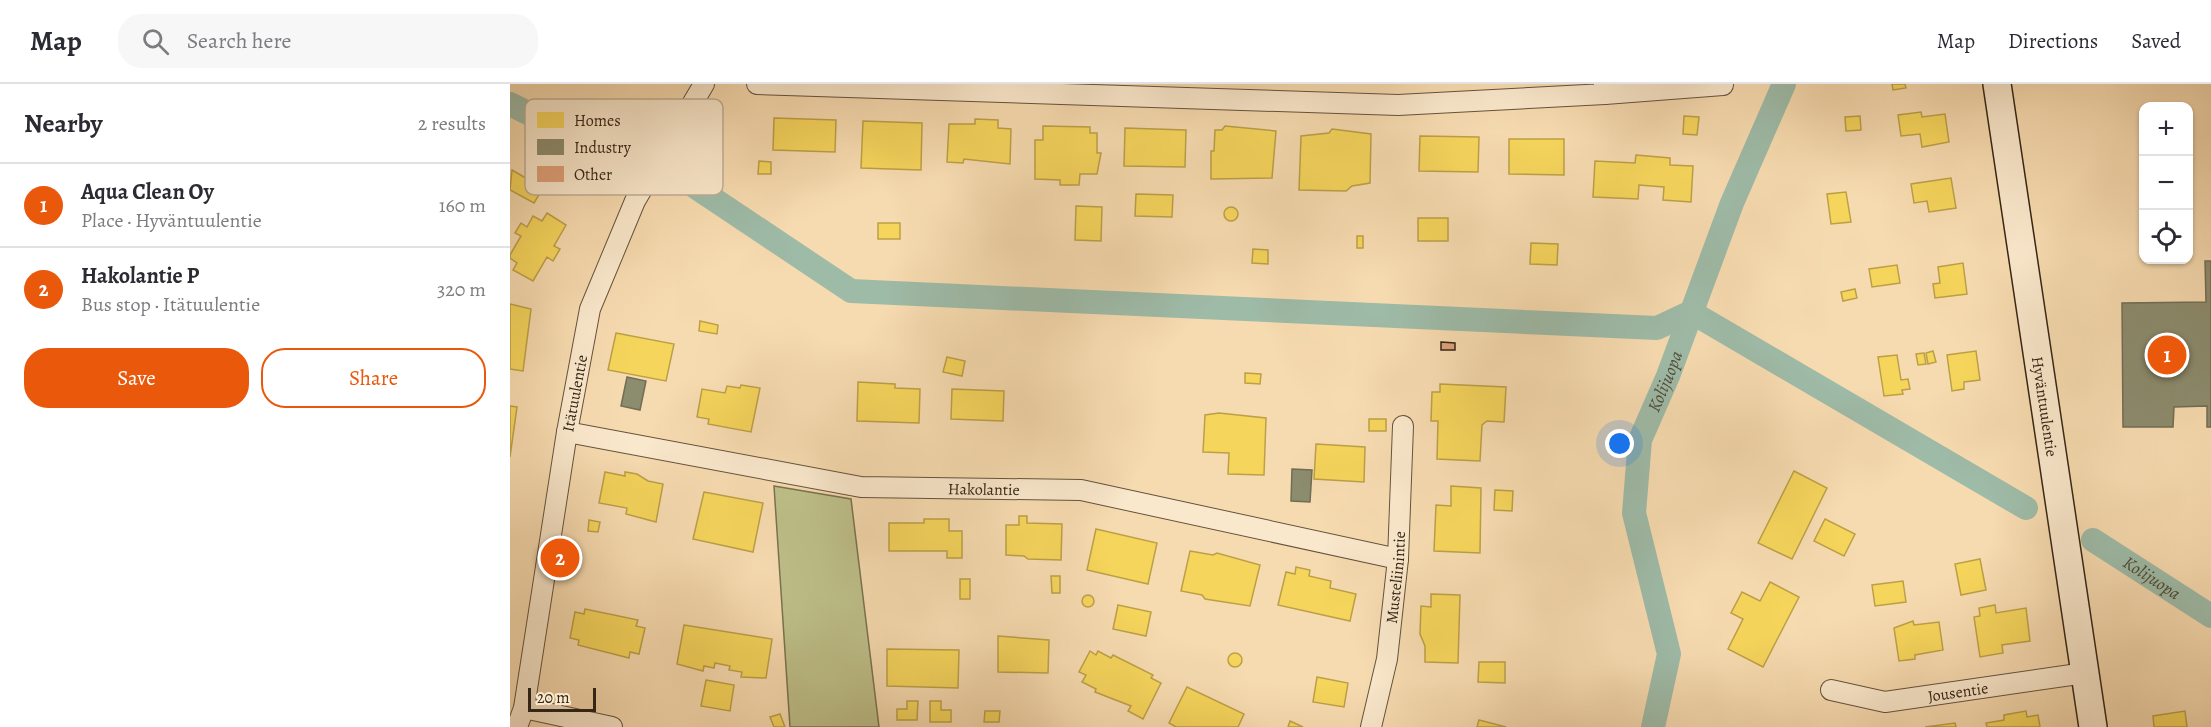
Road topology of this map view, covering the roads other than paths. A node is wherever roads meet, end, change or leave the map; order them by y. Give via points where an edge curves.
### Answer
1 (704, 84) edge
2 (757, 84) edge
3 (1997, 84) edge
4 (1723, 85) edge
5 (1605, 89) edge
6 (695, 99) edge
7 (639, 195) edge
8 (1403, 426) dead end
9 (567, 432) junction
10 (1398, 560) junction
11 (2085, 673) junction
12 (1831, 690) dead end
13 (524, 708) junction
14 (517, 727) edge
15 (612, 727) edge
16 (1371, 727) edge
17 (2093, 727) edge

1 - 6 street, Itätuulentie
2 - 5 street via 1398,105
3 - 11 street, Hyväntuulentie
4 - 5 street
7 - 9 street, Itätuulentie via 590,309
8 - 10 street, Musteliinintie
9 - 10 street, Hakolantie via 861,487 1082,490
9 - 13 street, Itätuulentie
10 - 16 street, Musteliinintie via 1387,659
11 - 12 street, Jousentie via 1885,702
11 - 17 street, Hyväntuulentie
13 - 14 street, Itätuulentie
13 - 15 street

